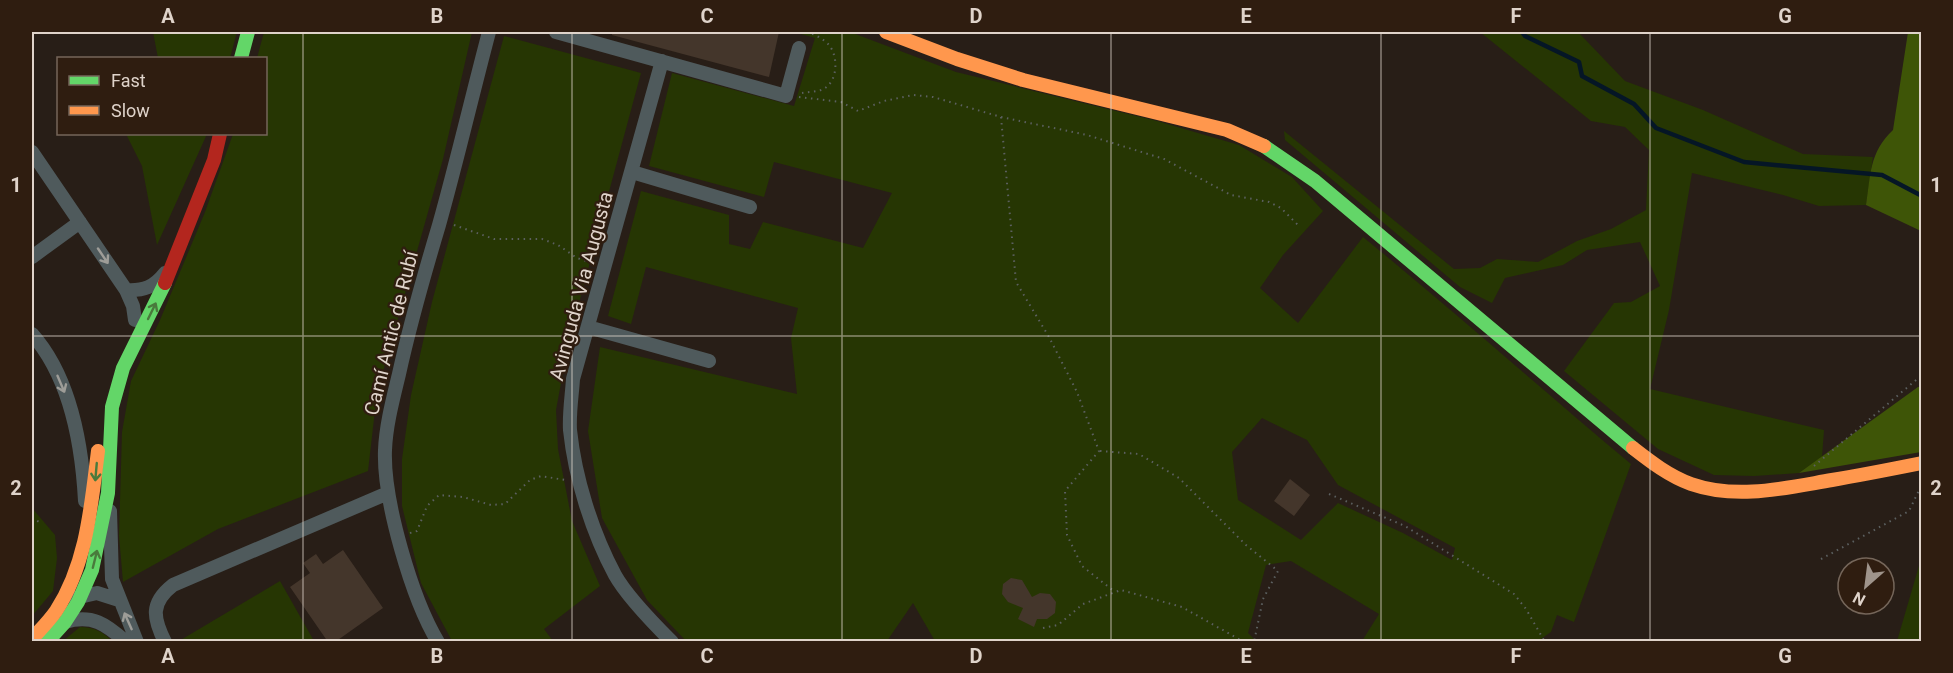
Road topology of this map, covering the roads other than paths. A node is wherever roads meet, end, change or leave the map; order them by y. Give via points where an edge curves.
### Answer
1 (248, 32) edge
2 (489, 32) edge
3 (556, 32) edge
4 (886, 32) edge
5 (799, 48) dead end
6 (241, 57) edge
7 (662, 62) junction
8 (219, 135) edge
9 (32, 152) edge
10 (632, 172) junction
11 (750, 207) dead end
12 (80, 222) junction
13 (32, 257) edge
14 (176, 258) junction
15 (148, 288) junction
16 (126, 290) junction
17 (135, 320) junction
18 (588, 327) junction
19 (32, 334) edge
20 (709, 361) dead end
21 (1922, 464) edge
22 (108, 493) junction
23 (388, 494) junction
24 (81, 558) junction
25 (82, 596) junction
26 (119, 600) junction
27 (65, 622) junction
28 (32, 639) edge
29 (47, 642) edge
30 (126, 642) edge
31 (137, 642) edge
32 (165, 642) edge
33 (438, 642) edge
34 (672, 642) edge

1 - 6 main road
2 - 23 street, Camí Antic de Rubí via 413,311 391,410 385,451
3 - 7 street
4 - 21 main road via 1023,80 1227,130 1268,148 1315,181 1622,440 1691,484 1740,493
5 - 7 street via 786,96
7 - 10 street, Avinguda Via Augusta
8 - 14 main road via 214,160
8 - 15 main road
9 - 12 street
10 - 11 street
10 - 18 street, Avinguda Via Augusta
12 - 13 street
12 -> 16 street
14 - 15 street via 159,281
22 -> 14 main road via 118,383
15 - 16 street
15 - 17 main road
16 - 17 street
17 -> 24 main road via 108,393
18 - 20 street
18 - 34 street, Avinguda Via Augusta via 573,379 570,429 581,483 594,530 616,577
19 -> 24 street via 57,374 74,415 85,500
25 -> 22 main road via 92,570
22 - 26 street via 110,566
23 - 32 street via 173,585 163,593 155,609
23 - 33 street, Camí Antic de Rubí via 417,595
24 - 28 main road via 60,606
25 - 26 street via 97,592
25 - 27 main road
25 - 28 street via 72,600 49,630
31 -> 26 street
27 - 29 main road
27 - 30 street via 94,619

